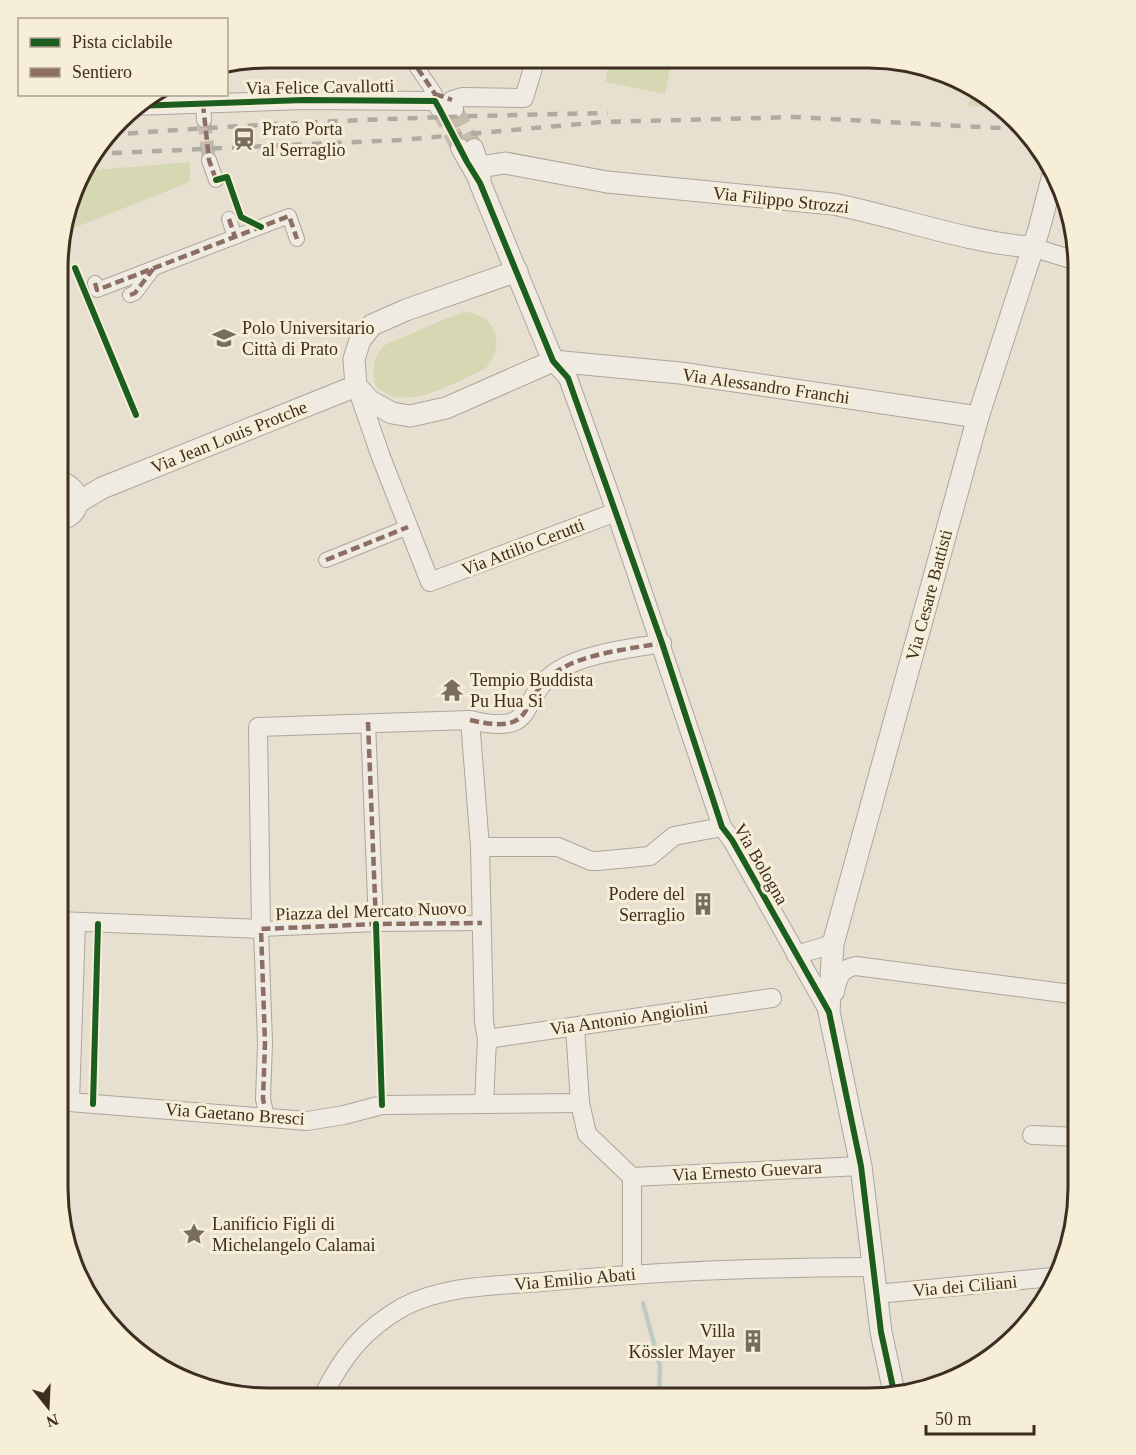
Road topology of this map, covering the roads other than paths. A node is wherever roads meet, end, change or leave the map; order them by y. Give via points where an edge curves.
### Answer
1 (418, 68) edge
2 (533, 68) edge
3 (443, 102) junction
4 (150, 106) edge
5 (203, 106) edge
6 (209, 160) tunnel mouth
7 (216, 180) dead end
8 (1050, 185) edge
9 (229, 219) dead end
10 (236, 237) junction
11 (297, 239) dead end
12 (1031, 247) junction
13 (1068, 258) edge
14 (153, 269) junction
15 (517, 271) junction
16 (94, 283) dead end
17 (130, 295) dead end
18 (553, 361) junction
19 (356, 386) junction
20 (978, 417) junction
21 (68, 487) edge
22 (68, 495) edge
23 (616, 512) junction
24 (68, 517) edge
25 (408, 527) junction
26 (326, 560) dead end
27 (662, 643) junction
28 (470, 720) junction
29 (368, 722) junction
30 (722, 827) junction
31 (480, 847) junction
32 (68, 922) edge
33 (482, 923) junction
34 (376, 924) junction
35 (261, 929) junction
36 (833, 944) junction
37 (796, 955) junction
38 (1068, 994) edge
39 (772, 998) dead end
40 (829, 1012) junction
41 (574, 1027) junction
42 (487, 1039) junction
43 (68, 1101) edge
44 (580, 1102) junction
45 (484, 1104) junction
46 (267, 1117) junction
47 (1032, 1135) dead end
48 (1068, 1137) edge
49 (861, 1166) junction
50 (632, 1177) junction
51 (872, 1267) junction
52 (632, 1274) junction
53 (1047, 1278) edge
54 (876, 1294) junction
55 (893, 1386) edge
56 (328, 1387) edge

1 - 3 street
2 - 3 street, Via Felice Cavallotti via 524,98 462,97
3 - 5 street, Via Felice Cavallotti via 304,100
4 - 5 street, Via Felice Cavallotti
6 - 7 street
8 - 12 street, Via Cesare Battisti
9 - 10 street
10 - 11 street via 289,216
10 - 14 street
12 - 13 street, Via Filippo Strozzi
12 - 15 street, Via Filippo Strozzi via 833,204 607,182 474,161
12 - 20 street, Via Cesare Battisti
14 - 16 street via 97,290
14 - 17 street
15 - 18 street
15 - 19 street via 372,326 360,340 354,359
18 - 19 street via 446,408 410,416 392,413 370,401
18 - 20 street, Via Alessandro Franchi via 680,373
18 - 23 street, Via Bologna via 568,378
19 - 21 street, Via Jean Louis Protche via 102,488
19 - 25 street
20 - 36 street, Via Cesare Battisti
22 - 24 street, Via Jean Louis Protche via 74,511
23 - 25 street, Via Attilio Cerutti via 430,582
23 - 27 street, Via Bologna
25 - 26 street
27 - 28 street via 582,659 559,670 540,686 522,717 513,723 502,726
27 - 30 street, Via Bologna
28 - 29 street, Piazza del Mercato Nuovo
28 - 31 street, Piazza del Mercato Nuovo
29 - 34 street, Piazza del Mercato Nuovo
29 - 35 street, Piazza del Mercato Nuovo via 258,727
30 - 31 street, Via Bologna via 675,836 650,856 597,861 558,847
30 - 37 street, Via Bologna
31 - 33 street, Piazza del Mercato Nuovo
32 - 35 street, Piazza del Mercato Nuovo
33 - 34 street, Piazza del Mercato Nuovo
33 - 42 street, Piazza del Mercato Nuovo
34 - 35 street, Piazza del Mercato Nuovo
35 - 46 street, Piazza del Mercato Nuovo via 263,1099
36 - 37 street
36 - 40 street, Via Cesare Battisti
37 - 40 street, Via Bologna
38 - 40 street via 856,966 840,973
39 - 41 street, Via Antonio Angiolini
40 - 49 street, Via Bologna
41 - 42 street, Via Antonio Angiolini
41 - 44 street
42 - 45 street
43 - 46 street, Via Gaetano Bresci
44 - 45 street, Via Gaetano Bresci
44 - 50 street via 586,1134
45 - 46 street, Via Gaetano Bresci via 382,1105 307,1121
47 - 48 street
49 - 50 street, Via Ernesto Guevara
49 - 51 street, Via Bologna
50 - 52 street
51 - 52 street, Via Emilio Abati
51 - 54 street, Via Bologna
52 - 56 street, Via Emilio Abati via 438,1293 381,1321 338,1366
53 - 54 street, Via dei Ciliani
54 - 55 street, Via Bologna

